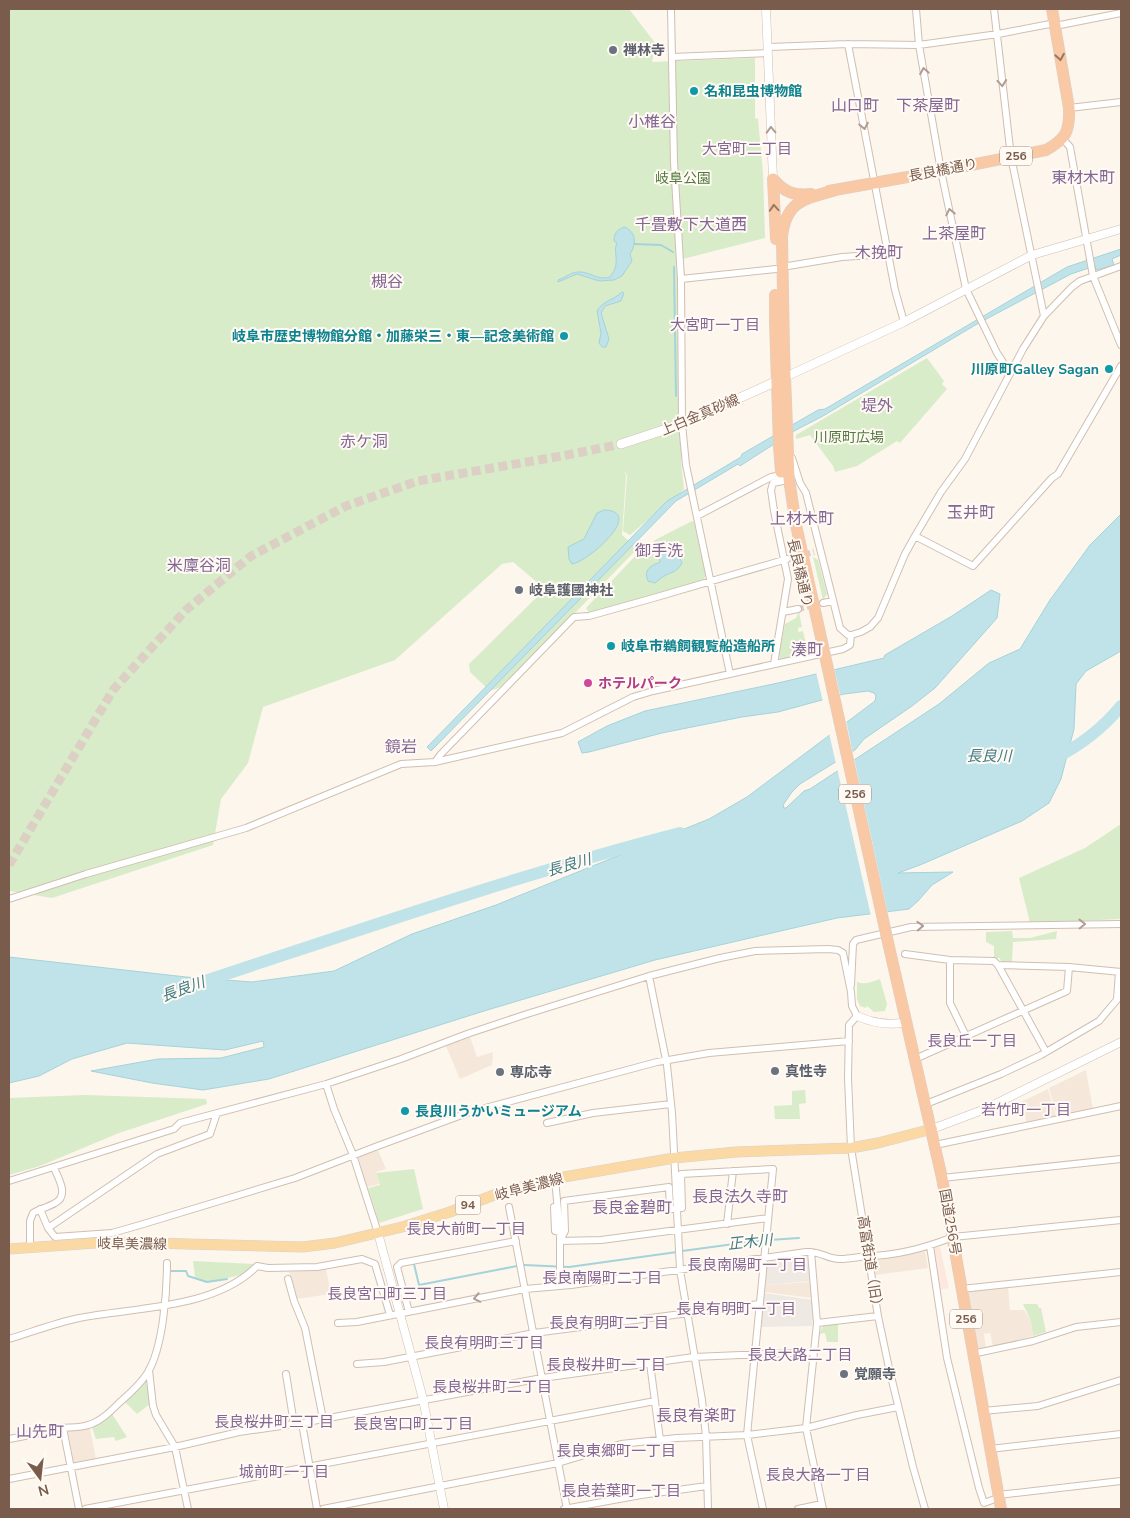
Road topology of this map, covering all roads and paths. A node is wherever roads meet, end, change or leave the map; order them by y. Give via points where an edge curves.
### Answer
1 (671, 9) edge
2 (766, 9) edge
3 (916, 9) edge
4 (994, 9) edge
5 (1052, 9) edge
6 (1121, 13) edge
7 (1055, 24) junction
8 (998, 34) junction
9 (848, 44) junction
10 (919, 45) junction
11 (769, 50) junction
12 (672, 57) junction
13 (1121, 102) edge
14 (1069, 108) junction
15 (1063, 139) junction
16 (1010, 157) junction
17 (941, 171) junction
18 (773, 179) junction
19 (875, 183) junction
20 (836, 190) junction
21 (1121, 229) edge
22 (1086, 239) junction
23 (889, 254) junction
24 (1032, 255) junction
25 (1121, 266) edge
26 (779, 268) junction
27 (1093, 273) junction
28 (681, 279) junction
29 (966, 290) junction
30 (1044, 316) junction
31 (904, 322) junction
32 (1121, 345) edge
33 (1121, 366) edge
34 (1010, 373) junction
35 (781, 380) junction
36 (682, 424) junction
37 (621, 444) tunnel mouth
38 (784, 444) junction
39 (782, 478) junction
40 (806, 493) junction
41 (792, 500) junction
42 (696, 515) junction
43 (915, 536) junction
44 (785, 559) junction
45 (711, 580) junction
46 (832, 601) junction
47 (823, 603) tunnel mouth
48 (798, 609) tunnel mouth
49 (783, 612) junction
50 (851, 635) junction
51 (821, 652) junction
52 (774, 664) junction
53 (730, 674) junction
54 (436, 762) junction
55 (9, 899) edge
56 (1121, 924) edge
57 (881, 938) junction
58 (905, 954) dead end
59 (950, 960) junction
60 (998, 965) junction
61 (1069, 967) junction
62 (1120, 972) edge
63 (649, 976) junction
64 (851, 992) junction
65 (1119, 997) edge
66 (1022, 1010) junction
67 (857, 1016) junction
68 (903, 1022) junction
69 (966, 1036) junction
70 (849, 1041) junction
71 (1121, 1042) edge
72 (1046, 1052) junction
73 (915, 1058) junction
74 (666, 1061) junction
75 (326, 1084) junction
76 (671, 1104) junction
77 (926, 1104) junction
78 (1121, 1106) edge
79 (217, 1113) junction
80 (547, 1123) dead end
81 (928, 1130) junction
82 (935, 1146) junction
83 (851, 1148) junction
84 (353, 1155) junction
85 (674, 1158) junction
86 (1121, 1159) edge
87 (54, 1168) junction
88 (733, 1171) junction
89 (942, 1178) junction
90 (555, 1179) junction
91 (9, 1181) edge
92 (509, 1207) dead end
93 (554, 1207) dead end
94 (677, 1208) junction
95 (40, 1209) junction
96 (768, 1218) junction
97 (1121, 1220) edge
98 (727, 1224) junction
99 (48, 1228) junction
100 (678, 1231) junction
101 (560, 1232) junction
102 (378, 1233) junction
103 (950, 1239) junction
104 (516, 1241) junction
105 (560, 1241) junction
106 (930, 1246) junction
107 (30, 1247) junction
108 (9, 1250) edge
109 (811, 1252) junction
110 (868, 1256) junction
111 (764, 1258) junction
112 (167, 1263) dead end
113 (680, 1270) junction
114 (1121, 1272) edge
115 (288, 1278) dead end
116 (560, 1285) junction
117 (525, 1289) junction
118 (961, 1289) junction
119 (759, 1304) junction
120 (165, 1305) junction
121 (409, 1312) junction
122 (687, 1312) junction
123 (400, 1313) junction
124 (390, 1315) junction
125 (878, 1316) junction
126 (1121, 1322) edge
127 (338, 1323) dead end
128 (817, 1323) junction
129 (534, 1333) junction
130 (9, 1339) edge
131 (814, 1352) junction
132 (972, 1354) junction
133 (755, 1355) junction
134 (411, 1356) junction
135 (694, 1357) junction
136 (650, 1363) junction
137 (357, 1364) dead end
138 (149, 1370) junction
139 (286, 1374) dead end
140 (542, 1378) junction
141 (1121, 1380) edge
142 (423, 1399) junction
143 (655, 1401) junction
144 (898, 1408) junction
145 (983, 1410) junction
146 (323, 1419) junction
147 (551, 1422) junction
148 (298, 1423) junction
149 (63, 1428) junction
150 (806, 1428) junction
151 (1121, 1434) edge
152 (747, 1435) junction
153 (706, 1436) junction
154 (9, 1439) edge
155 (660, 1440) junction
156 (432, 1443) junction
157 (175, 1447) junction
158 (990, 1449) junction
159 (558, 1463) junction
160 (71, 1467) junction
161 (309, 1467) junction
162 (9, 1479) edge
163 (1121, 1482) edge
164 (707, 1486) junction
165 (440, 1487) junction
166 (184, 1491) junction
167 (997, 1502) edge
168 (823, 1507) edge
169 (79, 1509) edge
170 (85, 1509) edge
171 (188, 1509) edge
172 (317, 1509) edge
173 (323, 1509) edge
174 (444, 1509) edge
175 (566, 1509) edge
176 (708, 1509) edge
177 (763, 1509) edge
178 (798, 1509) edge
179 (926, 1509) edge

1 - 12 street
2 - 11 street
3 - 10 street
4 - 8 street
5 - 7 highway
6 - 7 street
7 - 8 street
7 -> 14 highway
8 - 10 street
8 -> 16 street
9 - 10 street
9 - 11 street
9 -> 19 street
17 -> 10 street
11 - 12 street
18 -> 11 street
12 - 28 street
13 - 14 street
14 - 15 highway
15 - 16 highway, 長良橋通り / 256 via 1046,150
15 - 22 street via 1070,147
16 - 17 highway, 長良橋通り / 256
16 - 24 street
17 - 19 highway, 長良橋通り / 256
29 -> 17 street
18 - 20 highway, 長良橋通り / 256 via 780,187 796,194
26 -> 18 highway, 長良橋通り / 256
19 - 20 highway, 長良橋通り / 256
19 - 23 street
20 - 26 highway, 長良橋通り / 256 via 799,202 788,213 783,228
21 - 22 street
22 - 24 street
22 - 27 street
23 - 26 street via 842,257
23 - 31 street
24 - 29 street
24 - 30 street
25 - 27 street
26 - 28 street
26 - 35 highway, 長良橋通り / 256 via 774,320
27 - 30 street via 1072,287
27 - 32 street
28 - 36 street
29 - 31 street
29 - 34 street via 996,353
30 - 34 street
31 - 35 street
33 - 43 street via 1058,474 973,566
34 - 43 street via 965,458
35 - 36 main road, 上白金真砂線
35 - 38 highway, 長良橋通り / 256
36 - 37 main road, 上白金真砂線
36 - 42 street
38 - 39 highway, 長良橋通り / 256
38 - 40 street
38 - 41 highway, 長良橋通り / 256
39 - 42 street via 770,477
39 - 44 street via 773,483 771,490
39 - 51 highway, 長良橋通り / 256 via 791,531
40 - 41 street via 796,492
40 - 46 street via 817,552
41 - 51 highway, 長良橋通り / 256
42 - 45 street
43 - 50 street via 878,618 870,627
44 - 45 street
44 - 49 street via 788,579
45 - 53 street
45 - 54 street via 590,616 574,617
46 - 47 street
46 - 50 street via 840,628
48 - 49 street
49 - 52 street
50 - 52 street via 850,645 843,649
51 - 57 highway, 長良橋通り / 256, bridge
52 - 53 street
53 - 54 street via 633,697 562,733
54 - 55 street via 401,764 246,828
57 -> 56 street via 911,926
57 - 64 street via 856,940 853,944
57 - 68 highway, 国道256号 / 256
58 - 59 street
59 - 60 street via 994,961
59 - 69 street via 950,1003
60 - 61 street
60 - 66 street
61 - 62 street
61 - 66 street via 1067,991
62 - 65 street
63 - 64 street via 755,951 828,949 843,954
63 - 74 street
63 - 75 street via 519,1016
64 - 67 street
65 - 72 street via 1099,1021
66 - 69 street
66 - 72 street
67 - 68 street via 880,1023
67 - 70 street, 高富街道（旧） via 850,1025
68 - 73 highway, 国道256号 / 256
68 - 81 highway, 国道256号 / 256
69 - 73 street
70 - 74 street via 717,1052
70 - 83 street, 高富街道（旧）
71 - 81 street via 985,1109
72 - 77 street
73 - 77 highway, 国道256号 / 256
74 - 76 street
74 - 84 street via 470,1112
75 - 79 street
75 - 84 street
76 - 80 street
76 - 85 street
77 - 81 highway, 国道256号 / 256
78 - 82 street
79 - 87 street
79 - 99 street via 210,1134 157,1154
81 - 82 highway, 国道256号 / 256
81 - 83 main road, 岐阜美濃線 / 94
81 - 103 highway, 国道256号 / 256
82 - 89 highway, 国道256号 / 256
83 - 85 main road, 岐阜美濃線 / 94
83 - 110 street, 高富街道（旧）
84 - 99 street via 295,1178 112,1233 55,1237
84 - 102 street
85 - 90 main road, 岐阜美濃線 / 94
85 - 94 street
86 - 89 street
87 - 91 street
87 - 95 street via 62,1195 56,1203
88 - 94 street via 681,1174 682,1208
88 - 96 street via 773,1169
88 - 98 street
89 - 103 highway, 国道256号 / 256
90 - 101 street
90 - 102 main road, 岐阜美濃線 / 94 via 513,1189
92 - 104 street
93 - 101 street via 555,1231
94 - 100 street
94 - 105 street via 670,1209 669,1187 564,1201 566,1231
95 - 99 street
95 - 107 street via 33,1213 30,1221
96 - 98 street
96 - 111 street
97 - 103 street
98 - 100 street
100 - 105 street
100 - 113 street
101 - 105 street
102 - 107 main road, 岐阜美濃線 / 94 via 303,1247 110,1242
102 - 123 street
103 - 106 street
103 - 118 highway, 国道256号 / 256
103 - 167 highway, 国道256号 / 256
104 - 117 street
104 - 121 street via 401,1263 397,1267
105 - 116 street
106 - 110 street
106 - 167 street via 947,1358 972,1460 984,1503
107 - 108 main road, 岐阜美濃線 / 94
109 - 110 street via 840,1259
109 - 111 street
109 - 128 street
110 - 125 street, 高富街道（旧）
111 - 113 street
111 - 119 street
112 - 120 street
113 - 116 street
113 - 122 street
114 - 118 street
115 - 146 street via 305,1328
116 - 117 street
117 -> 121 street
117 - 129 street
118 - 132 highway, 国道256号 / 256
119 - 122 street
119 - 133 street
120 - 124 street via 214,1294 242,1280 257,1266 317,1267 362,1258 375,1264
120 - 130 street via 78,1318
120 - 138 street
121 - 123 street
122 - 129 street
122 - 135 street
123 - 124 street
123 - 134 street
124 - 127 street
125 - 128 street
125 - 144 street, 高富街道（旧）
126 - 132 street via 1076,1327
128 - 131 street
129 - 134 street
129 - 140 street
131 - 133 street
131 - 150 street
132 - 145 highway, 国道256号 / 256
133 - 135 street
133 - 152 street
134 - 137 street
134 - 142 street
135 - 136 street
135 - 153 street
136 - 140 street
136 - 143 street
138 - 149 street via 120,1402 95,1423
138 - 157 street via 156,1415
139 - 148 street
140 - 142 street
140 - 147 street
141 - 145 street via 1038,1406
142 - 146 street
142 - 156 street
143 - 147 street
143 - 155 street
144 - 150 street
144 - 179 street, 高富街道（旧）
145 - 158 highway, 国道256号 / 256
146 - 148 street
147 - 156 street
147 - 159 street
148 - 157 street
148 - 161 street
149 - 154 street
149 - 160 street
150 - 152 street
150 - 168 street
151 - 158 street
152 - 153 street
152 - 177 street
153 - 155 street
153 - 164 street
155 - 159 street via 621,1444
156 - 161 street
156 - 165 street
157 - 160 street
157 - 166 street
158 - 167 highway, 国道256号 / 256
159 - 165 street
159 - 175 street
160 - 162 street
160 - 169 street
161 - 166 street
161 - 172 street
163 - 167 street
164 - 175 street via 641,1494
164 - 176 street
165 - 173 street
165 - 174 street
166 - 170 street
166 - 171 street
168 - 178 street

